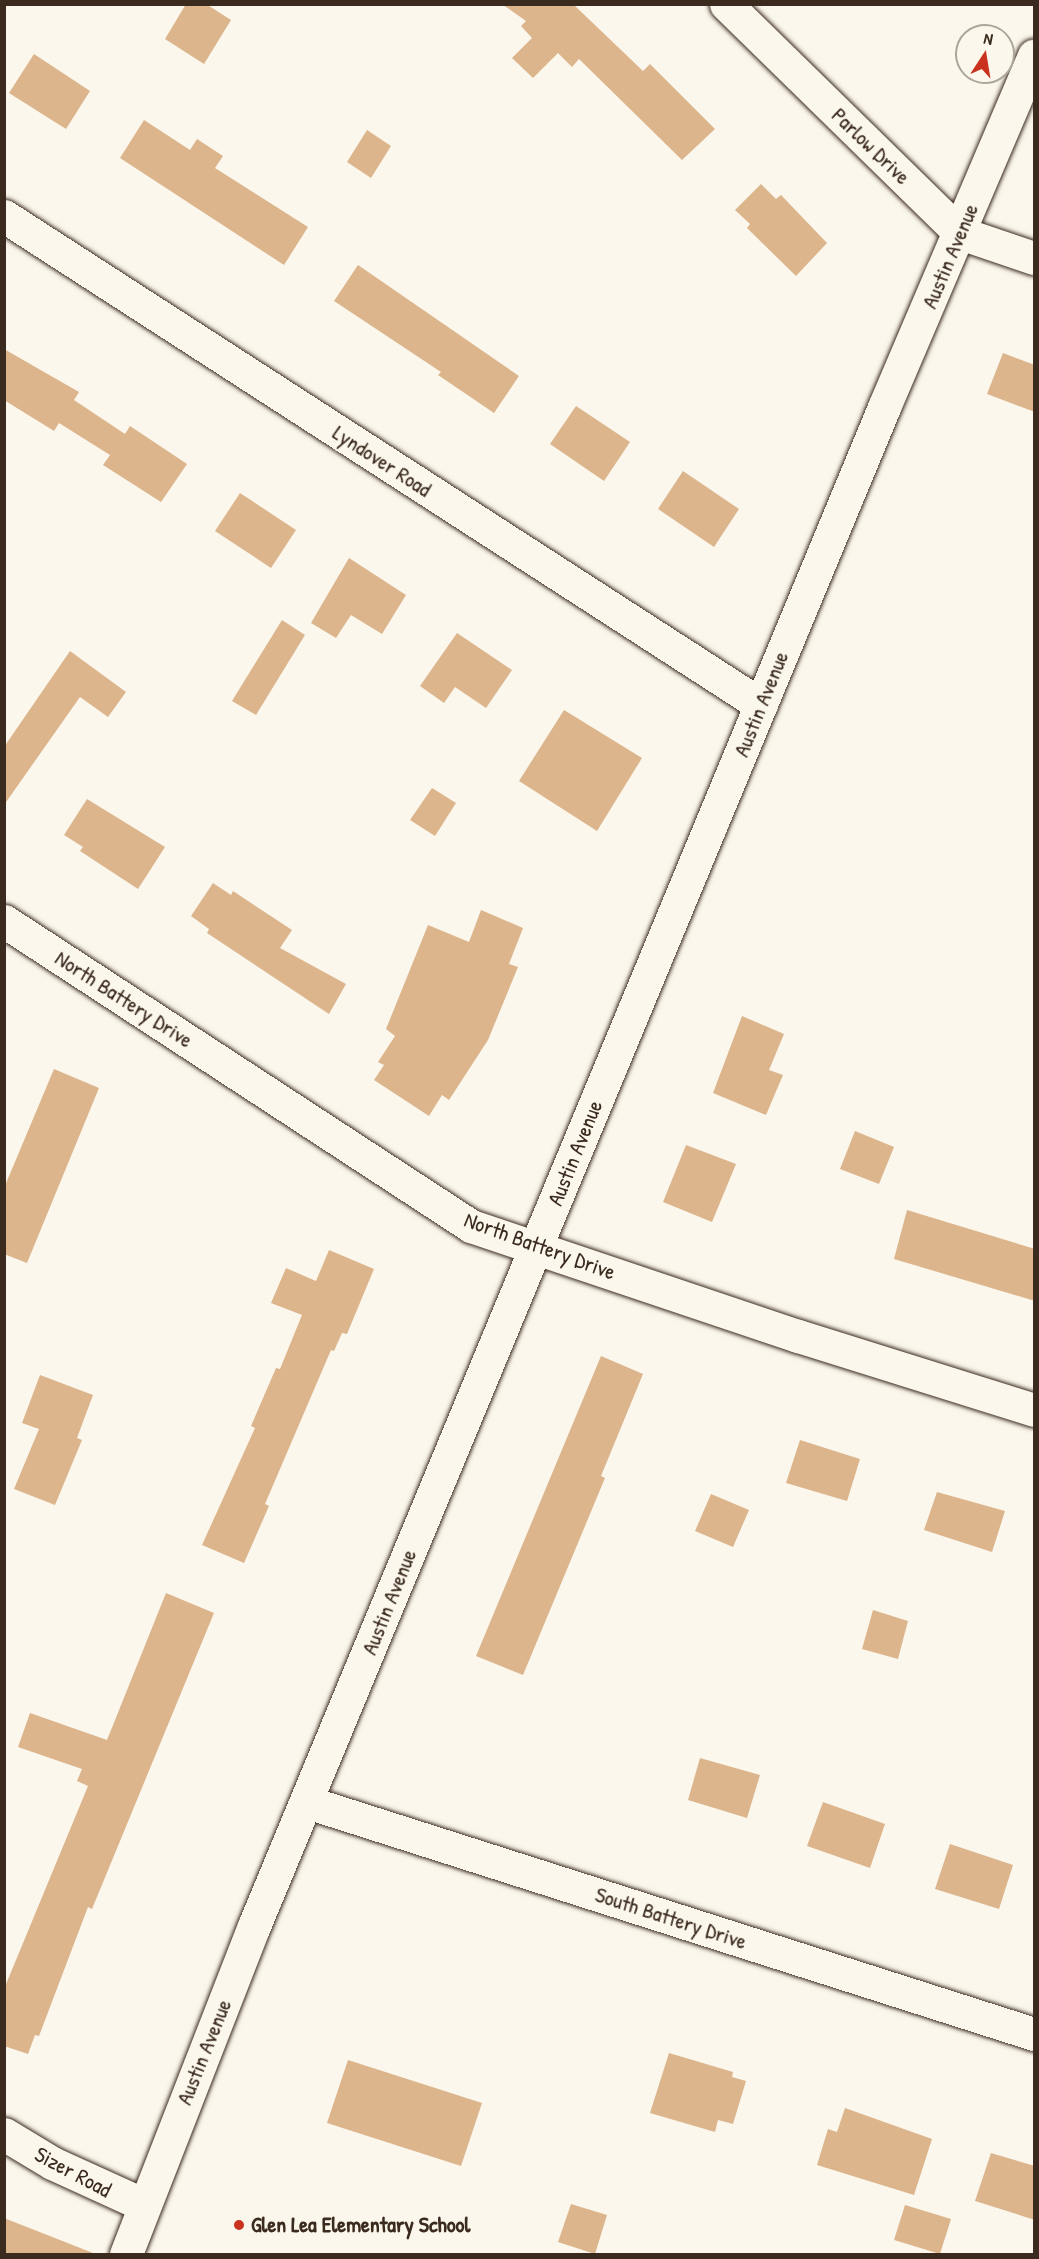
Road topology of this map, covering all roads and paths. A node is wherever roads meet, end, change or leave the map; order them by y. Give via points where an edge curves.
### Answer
1 (726, 4) edge
2 (1035, 56) edge
3 (4, 216) edge
4 (960, 233) junction
5 (1035, 258) edge
6 (761, 705) junction
7 (5, 924) edge
8 (537, 1245) junction
9 (1035, 1410) edge
10 (307, 1802) junction
11 (1035, 2034) edge
12 (4, 2134) edge
13 (144, 2205) junction
14 (126, 2254) edge

1 - 4 street, Parlow Drive
2 - 4 street, Austin Avenue
3 - 6 street, Lyndover Road
4 - 5 street, Parlow Drive
4 - 6 street, Austin Avenue
6 - 8 street, Austin Avenue
7 - 8 street, North Battery Drive via 471,1226
8 - 9 street, North Battery Drive via 798,1336
8 - 10 street, Austin Avenue
10 - 11 street, South Battery Drive
10 - 13 street, Austin Avenue
12 - 13 street, Sizer Road via 52,2163
13 - 14 street, Austin Avenue

